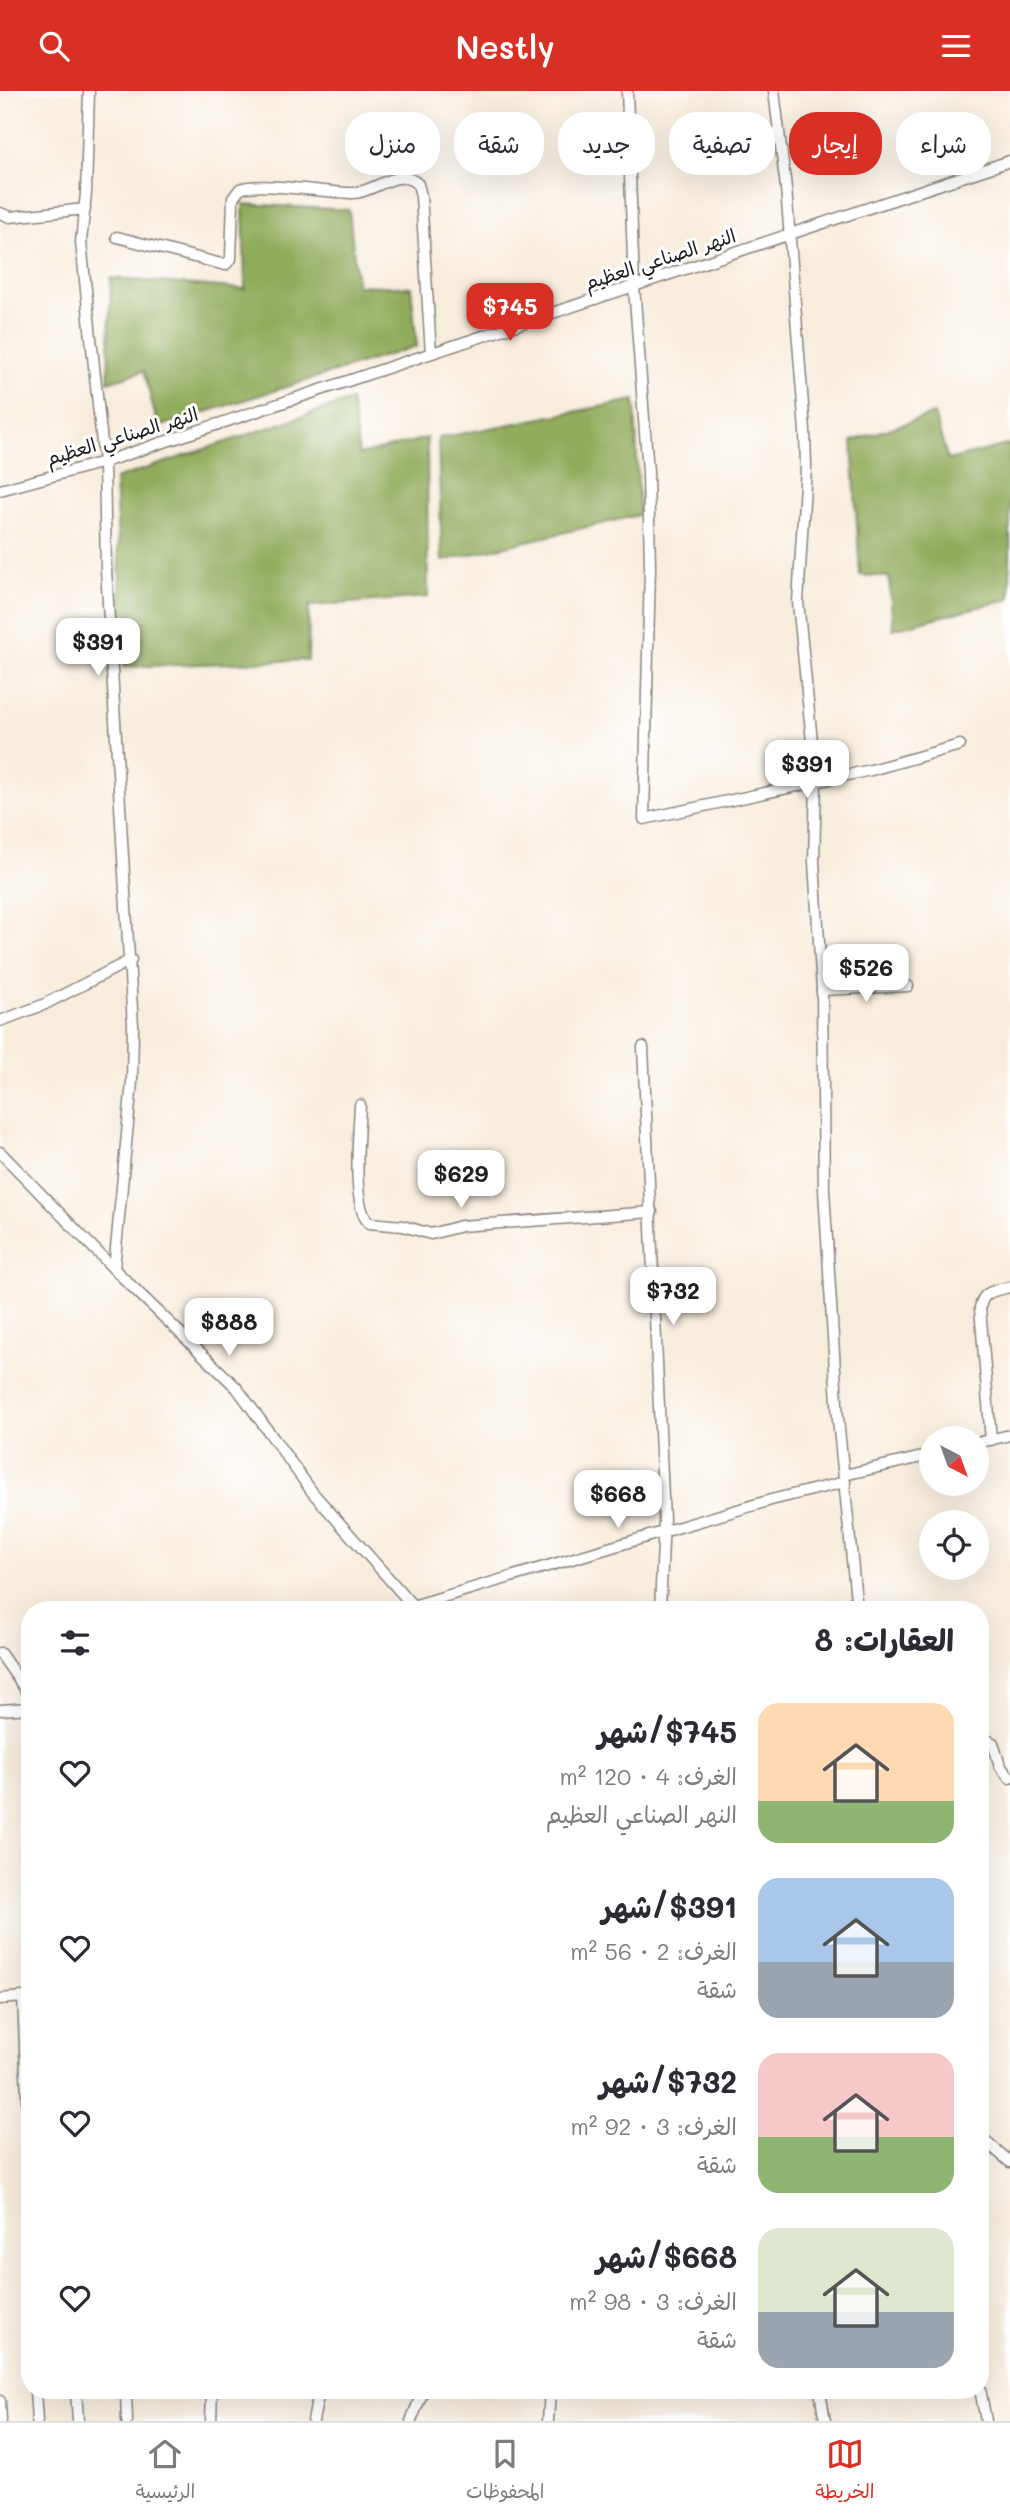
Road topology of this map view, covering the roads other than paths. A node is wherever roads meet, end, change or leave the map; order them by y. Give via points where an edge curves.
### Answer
1 (89, 91) edge
2 (627, 91) edge
3 (774, 91) edge
4 (1010, 161) edge
5 (85, 209) junction
6 (0, 213) edge
7 (790, 235) junction
8 (117, 237) dead end
9 (634, 286) junction
10 (431, 353) junction
11 (104, 462) junction
12 (0, 490) edge
13 (960, 745) dead end
14 (816, 782) junction
15 (131, 960) junction
16 (908, 986) dead end
17 (822, 990) junction
18 (0, 1021) edge
19 (643, 1047) dead end
20 (360, 1105) dead end
21 (0, 1152) edge
22 (652, 1212) junction
23 (114, 1269) junction
24 (1010, 1287) edge
25 (1010, 1435) edge
26 (990, 1440) joint
27 (919, 1458) edge
28 (845, 1479) junction
29 (664, 1533) junction
30 (409, 1601) edge
31 (430, 1601) edge
32 (660, 1601) edge
33 (857, 1601) edge
34 (0, 1653) edge
35 (21, 1683) edge
36 (21, 1709) edge
37 (0, 1710) edge
38 (989, 1741) edge
39 (1010, 1778) edge
40 (21, 1997) edge
41 (0, 1999) edge
42 (989, 2144) edge
43 (1010, 2162) edge
44 (36, 2399) edge
45 (77, 2399) edge
46 (126, 2399) edge
47 (212, 2399) edge
48 (317, 2399) edge
49 (420, 2399) edge
50 (549, 2399) edge
51 (821, 2399) edge
52 (982, 2399) edge
53 (0, 2401) edge
54 (1, 2421) edge
55 (37, 2421) edge
56 (78, 2421) edge
57 (127, 2421) edge
58 (211, 2421) edge
59 (313, 2421) edge
60 (411, 2421) edge
61 (548, 2421) edge
62 (825, 2421) edge
63 (986, 2421) edge

1 - 5 street
2 - 9 street
3 - 7 street
4 - 7 street, النهر الصناعي العظيم
5 - 6 street via 10,217
5 - 11 street via 81,242
7 - 9 street, النهر الصناعي العظيم
7 - 14 street via 806,467 798,602
8 - 10 street via 225,265 231,259 233,198 240,189 357,193 391,179 408,178 418,184 421,196
9 - 10 street, النهر الصناعي العظيم
9 - 14 street via 648,472 645,819
10 - 11 street, النهر الصناعي العظيم
11 - 12 street, النهر الصناعي العظيم
11 - 15 street via 106,569
13 - 14 street
14 - 17 street via 814,862
15 - 18 street via 43,1005
15 - 23 street via 132,1082
16 - 17 street
17 - 28 street via 824,1191
19 - 22 street
20 - 22 street via 359,1190 362,1215 369,1223 431,1234 461,1226
21 - 23 street
22 - 29 street
23 - 30 street via 237,1388 313,1493
24 - 26 street via 987,1292 980,1308
25 - 26 street
27 - 28 street
28 - 29 street
28 - 33 street
29 - 31 street
29 - 32 street
34 - 35 street
36 - 37 street
38 - 39 street
40 - 41 street
42 - 43 street
44 - 55 street
45 - 56 street
46 - 57 street
47 - 58 street
48 - 59 street
49 - 60 street
50 - 61 street
51 - 62 street
52 - 63 street
53 - 54 street

